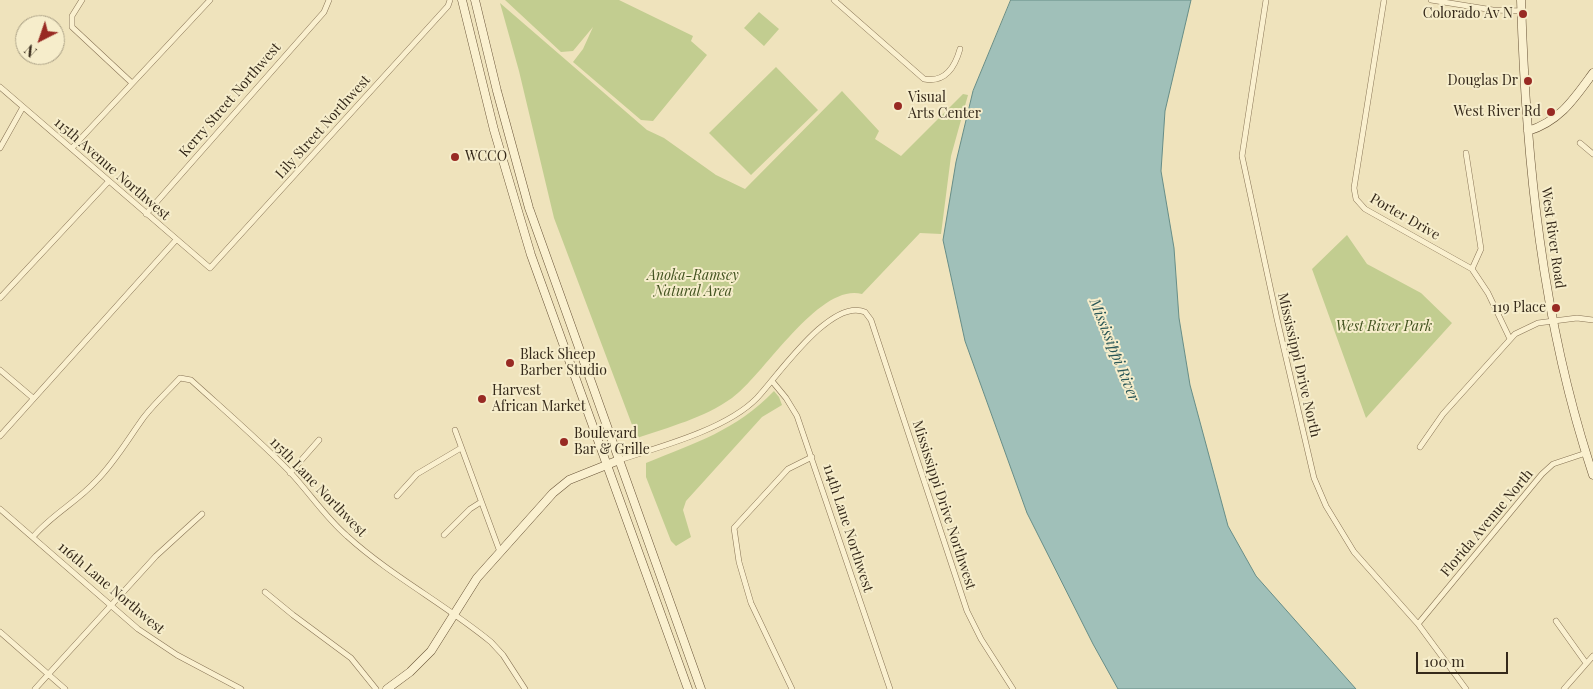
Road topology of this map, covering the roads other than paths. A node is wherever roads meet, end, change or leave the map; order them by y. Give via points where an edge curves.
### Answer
1 (82, 0) edge
2 (210, 0) edge
3 (329, 0) edge
4 (450, 0) edge
5 (462, 0) edge
6 (475, 0) edge
7 (834, 0) edge
8 (1266, 0) edge
9 (1384, 0) edge
10 (1431, 0) edge
11 (1521, 0) edge
12 (1522, 11) junction
13 (960, 49) dead end
14 (1593, 73) edge
15 (132, 83) junction
16 (0, 87) edge
17 (23, 107) junction
18 (1528, 131) junction
19 (1580, 143) dead end
20 (0, 148) edge
21 (72, 148) junction
22 (1466, 153) dead end
23 (1593, 154) edge
24 (109, 181) junction
25 (146, 214) junction
26 (176, 240) junction
27 (210, 268) joint
28 (1472, 269) junction
29 (0, 298) edge
30 (1593, 320) edge
31 (1553, 321) junction
32 (1510, 339) junction
33 (0, 370) edge
34 (772, 381) junction
35 (33, 398) junction
36 (455, 430) dead end
37 (0, 436) edge
38 (319, 440) dead end
39 (1420, 447) dead end
40 (461, 448) junction
41 (1586, 453) junction
42 (812, 457) junction
43 (618, 460) junction
44 (606, 465) junction
45 (290, 473) junction
46 (1593, 475) edge
47 (397, 496) dead end
48 (481, 502) junction
49 (0, 509) edge
50 (202, 514) dead end
51 (444, 535) dead end
52 (33, 536) junction
53 (500, 552) junction
54 (265, 592) dead end
55 (110, 604) junction
56 (454, 616) junction
57 (1556, 621) dead end
58 (1418, 624) junction
59 (0, 632) edge
60 (1593, 656) edge
61 (1586, 663) junction
62 (48, 674) junction
63 (35, 689) edge
64 (66, 689) edge
65 (241, 689) edge
66 (376, 689) edge
67 (387, 689) edge
68 (524, 689) edge
69 (688, 689) edge
70 (702, 689) edge
71 (792, 689) edge
72 (890, 689) edge
73 (1013, 689) edge
74 (1466, 689) edge
75 (1564, 689) edge

1 - 15 street via 71,20 74,30
2 - 15 street
3 - 25 street, Kerry Street Northwest via 324,12
4 - 27 street, Lily Street Northwest via 448,6
5 - 44 main road via 511,192
6 - 43 main road via 529,208
7 - 13 street via 924,79 935,80 947,75
8 - 58 street, Mississippi Drive North via 1242,156 1314,478 1326,506 1354,552
9 - 28 street, Porter Drive via 1354,188 1356,199 1365,209
10 - 12 street
11 - 12 main road, West River Road
12 - 18 main road, West River Road
14 - 18 main road via 1560,116
15 - 21 street
16 - 17 street, 115th Avenue Northwest
17 - 20 street
17 - 21 street, 115th Avenue Northwest
18 - 31 main road, West River Road via 1535,207
19 - 23 street
21 - 24 street, 115th Avenue Northwest
22 - 28 street via 1480,241 1479,257
24 - 25 street, 115th Avenue Northwest
24 - 29 street
25 - 26 street, 115th Avenue Northwest
26 - 27 street, 115th Avenue Northwest
26 - 35 street
28 - 32 street, Porter Drive via 1488,293
30 - 31 street
31 - 32 street via 1529,326
31 - 41 main road, West River Road
32 - 39 street via 1442,414
33 - 35 street
34 - 42 street, 114th Lane Northwest via 793,408
34 - 43 street via 728,420
34 - 73 street, Mississippi Drive Northwest via 832,318 844,311 855,309 865,312 871,320 967,611
35 - 37 street
36 - 40 street
38 - 45 street
40 - 47 street via 416,474
40 - 48 street
41 - 46 main road, West River Road
41 - 58 street, Florida Avenue North via 1553,464 1542,474
42 - 71 street via 788,469 734,528 739,562 751,603
42 - 72 street, 114th Lane Northwest
43 - 44 main road
43 - 70 main road
44 - 53 main road via 574,477 559,487
44 - 69 main road
45 - 52 street, 115th Lane Northwest via 191,380 180,378 146,415 96,482
45 - 56 street, 115th Lane Northwest via 347,536
48 - 51 street
48 - 53 street
49 - 52 street, 116th Lane Northwest
50 - 55 street
52 - 55 street, 116th Lane Northwest
53 - 56 main road via 476,578
54 - 66 street via 351,658
55 - 62 street
55 - 65 street, 116th Lane Northwest via 138,629 177,655
56 - 67 main road via 426,657
56 - 68 street, 115th Lane Northwest via 479,633 502,655
57 - 61 street
58 - 74 street, Mississippi Drive North
59 - 62 street
60 - 61 street
61 - 75 street
62 - 63 street
62 - 64 street

